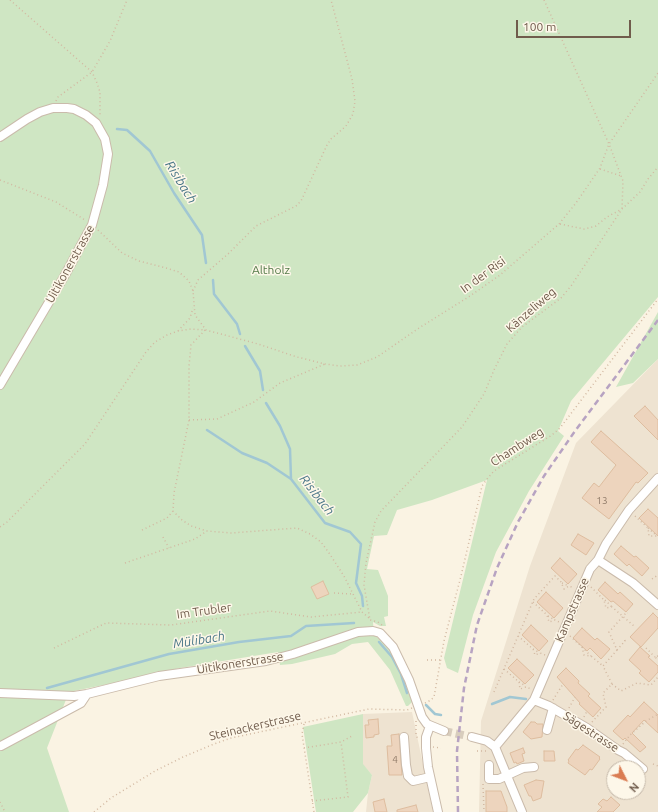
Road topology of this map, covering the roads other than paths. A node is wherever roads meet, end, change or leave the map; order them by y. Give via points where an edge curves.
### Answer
1 (0, 137) edge
2 (0, 385) edge
3 (658, 478) edge
4 (598, 560) junction
5 (658, 605) edge
6 (0, 694) edge
7 (87, 694) junction
8 (534, 700) junction
9 (552, 704) junction
10 (430, 726) junction
11 (547, 730) dead end
12 (444, 731) tunnel mouth
13 (404, 737) dead end
14 (472, 737) tunnel mouth
15 (1, 746) edge
16 (495, 747) junction
17 (633, 760) edge
18 (489, 766) dead end
19 (534, 767) dead end
20 (507, 775) junction
21 (430, 777) junction
22 (438, 812) edge
23 (522, 812) edge

1 - 2 street, Uitikonerstrasse via 40,112 53,108 74,109 96,123 106,139 108,154 92,225
3 - 4 street, Kampstrasse via 629,510
4 - 5 street
4 - 8 street, Kampstrasse via 590,569
6 - 7 street, Uitikonerstrasse
7 - 10 street, Uitikonerstrasse via 159,676 266,661 358,632 373,631 380,633 393,647 409,680 422,717
7 - 15 street via 80,703
8 - 9 street, Sägestrasse
8 - 16 street, Kampstrasse
9 - 11 street
9 - 17 street, Sägestrasse
10 - 12 street
10 - 21 street via 426,737
13 - 21 street via 408,776 414,781
14 - 16 street
16 - 20 street
18 - 20 street via 489,779 499,779
19 - 20 street via 523,768
20 - 23 street
21 - 22 street

